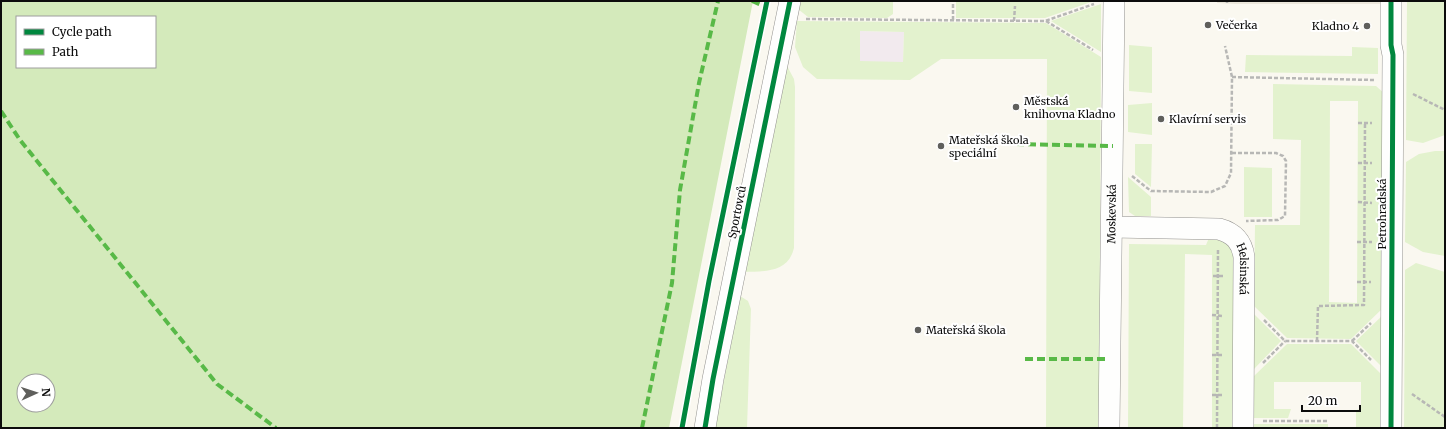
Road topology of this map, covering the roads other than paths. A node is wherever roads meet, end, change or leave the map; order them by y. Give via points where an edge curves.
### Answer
1 (1391, 1) edge
2 (1105, 2) edge
3 (789, 7) edge
4 (1112, 228) junction
5 (1251, 424) edge
6 (705, 428) edge
7 (1109, 428) edge
8 (1391, 428) edge

1 - 8 street, Petrohradská
2 - 4 street, Moskevská via 1113,81
3 - 6 street, Sportovců
4 - 5 street, Helsinská via 1218,229 1225,230 1236,238 1242,247 1244,257
4 - 7 street, Moskevská

